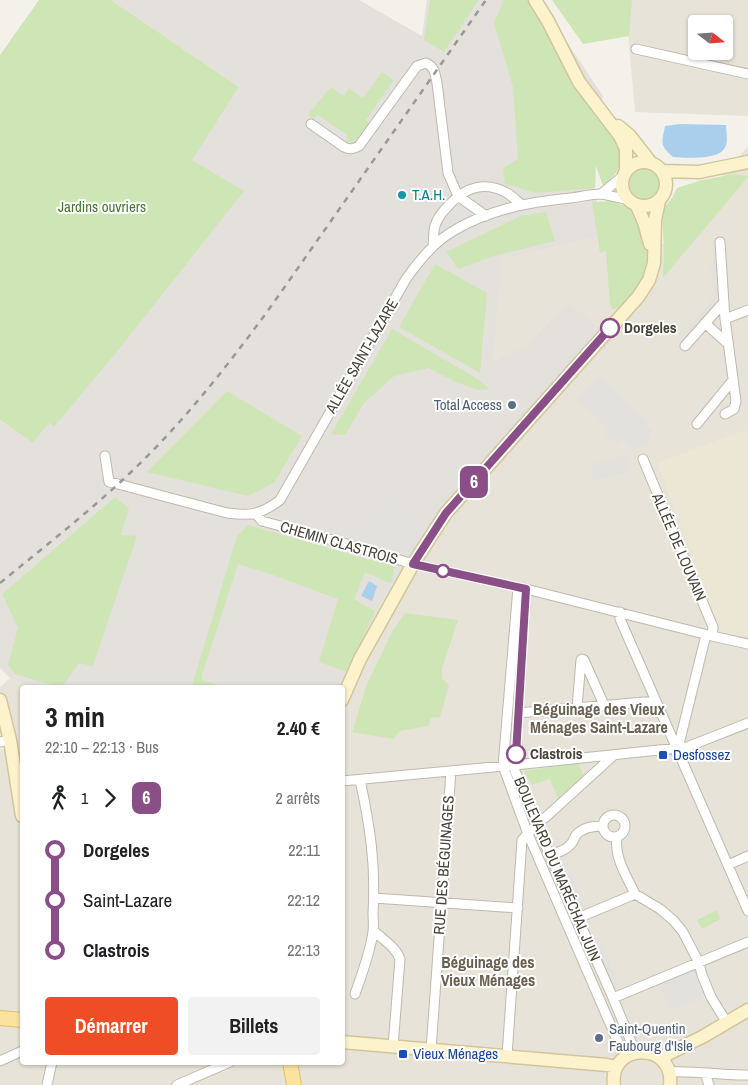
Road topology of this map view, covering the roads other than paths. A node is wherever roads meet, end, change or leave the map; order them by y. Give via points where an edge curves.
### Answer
1 (535, 0) edge
2 (636, 49) dead end
3 (748, 74) edge
4 (603, 113) junction
5 (311, 124) dead end
6 (748, 162) edge
7 (651, 163) junction
8 (662, 171) junction
9 (699, 172) junction
10 (624, 174) junction
11 (601, 194) junction
12 (458, 196) junction
13 (662, 196) junction
14 (632, 203) junction
15 (522, 205) junction
16 (486, 216) junction
17 (720, 242) dead end
18 (433, 246) junction
19 (654, 263) junction
20 (724, 302) junction
21 (748, 310) edge
22 (725, 319) junction
23 (705, 323) junction
24 (728, 344) junction
25 (685, 346) dead end
26 (733, 380) junction
27 (725, 414) dead end
28 (696, 424) dead end
29 (105, 456) dead end
30 (643, 459) dead end
31 (256, 514) junction
32 (413, 564) junction
33 (522, 588) junction
34 (620, 612) junction
35 (709, 635) junction
36 (748, 644) edge
37 (345, 693) edge
38 (0, 700) edge
39 (656, 701) junction
40 (604, 705) junction
41 (577, 708) junction
42 (518, 713) junction
43 (748, 724) edge
44 (5, 741) edge
45 (678, 748) junction
46 (614, 755) junction
47 (515, 765) junction
48 (503, 766) junction
49 (451, 771) junction
50 (360, 780) junction
51 (345, 781) edge
52 (20, 807) edge
53 (537, 824) junction
54 (603, 826) junction
55 (528, 834) junction
56 (617, 836) junction
57 (550, 855) junction
58 (748, 856) edge
59 (728, 865) junction
60 (635, 894) junction
61 (374, 898) junction
62 (442, 903) junction
63 (518, 908) junction
64 (748, 911) edge
65 (578, 918) junction
66 (373, 930) junction
67 (748, 942) edge
68 (700, 963) junction
69 (355, 994) dead end
70 (613, 998) junction
71 (748, 1010) edge
72 (0, 1018) edge
73 (20, 1020) edge
74 (728, 1023) junction
75 (345, 1042) edge
76 (393, 1046) junction
77 (621, 1049) dead end
78 (431, 1050) junction
79 (20, 1052) edge
80 (634, 1053) junction
81 (507, 1056) junction
82 (661, 1058) junction
83 (0, 1061) edge
84 (51, 1065) edge
85 (223, 1065) edge
86 (291, 1065) edge
87 (616, 1067) junction
88 (705, 1073) junction
89 (748, 1075) edge
90 (669, 1078) edge
91 (47, 1085) edge
92 (177, 1085) edge
93 (294, 1085) edge
94 (614, 1085) edge
95 (710, 1085) edge

1 - 4 main road via 579,82
2 - 3 street
4 - 7 main road via 629,135
4 - 10 main road via 626,149
5 - 12 street via 344,147 354,149 412,72 426,62 435,72 448,173
6 - 9 main road
7 - 8 main road
7 - 10 main road via 637,163
8 - 9 main road
8 - 13 main road via 666,184
9 - 13 main road via 677,181
10 - 11 street
10 - 14 main road via 623,193
11 - 14 street, ALLÉE SAINT-LAZARE
11 - 15 street, ALLÉE SAINT-LAZARE
12 - 15 street via 486,186 508,193
12 - 16 street
12 - 18 street via 442,212 434,227
13 - 14 main road via 645,207
13 - 19 main road via 655,220
14 - 19 main road via 644,222
15 - 16 street, ALLÉE SAINT-LAZARE
16 - 18 street, ALLÉE SAINT-LAZARE via 449,233
17 - 20 street
18 - 31 street, ALLÉE SAINT-LAZARE via 406,279 280,500
19 - 32 main road via 649,280 638,297 446,513
20 - 22 street
20 - 23 street
21 - 22 street
22 - 24 street
23 - 24 street
23 - 25 street
24 - 26 street
26 - 27 street via 736,401 734,409
26 - 28 street
29 - 31 street, CHEMIN CLASTROIS via 109,482 227,513
30 - 35 street, ALLÉE DE LOUVAIN via 713,627
31 - 32 street, CHEMIN CLASTROIS via 262,521
32 - 33 street, CHEMIN CLASTROIS
32 - 37 main road via 360,659
33 - 34 street, CHEMIN CLASTROIS
33 - 42 street, BOULEVARD DU MARÉCHAL JUIN
33 - 48 street
34 - 35 street, CHEMIN CLASTROIS
34 - 39 street via 620,619
35 - 36 street, CHEMIN CLASTROIS
35 - 45 street
38 - 44 main road
39 - 40 street
39 - 45 street
40 - 41 street
40 - 41 street via 582,659
41 - 42 street
42 - 47 street, BOULEVARD DU MARÉCHAL JUIN
43 - 45 street
44 - 52 main road
45 - 46 street
45 - 59 street
46 - 47 street
46 - 53 street
47 - 48 street
47 - 53 street, BOULEVARD DU MARÉCHAL JUIN
48 - 49 street
48 - 55 street
49 - 50 street
49 - 62 street, RUE DES BÉGUINAGES
50 - 51 street
50 - 61 street via 371,837
53 - 55 street
53 - 57 street, BOULEVARD DU MARÉCHAL JUIN
54 - 56 street via 606,834
54 - 56 street via 610,816 620,817 624,830
54 - 57 street via 582,830 567,848
55 - 63 street via 522,840
55 - 77 street
56 - 60 street via 616,851 620,864
57 - 65 street, BOULEVARD DU MARÉCHAL JUIN
58 - 59 street
59 - 64 street
60 - 65 street
60 - 68 street via 674,921
61 - 62 street
61 - 66 street
62 - 63 street
62 - 78 street, RUE DES BÉGUINAGES
63 - 81 street
65 - 70 street, BOULEVARD DU MARÉCHAL JUIN
66 - 69 street
66 - 76 street via 398,953 400,959
67 - 68 street
68 - 70 street
68 - 74 street via 711,997
70 - 80 street, BOULEVARD DU MARÉCHAL JUIN
71 - 74 main road
72 - 73 main road
74 - 82 main road
75 - 76 main road
76 - 78 main road
78 - 81 main road
79 - 83 street
80 - 82 main road via 643,1052
80 - 87 main road
81 - 87 main road
82 - 90 main road
84 - 91 street
85 - 92 street
86 - 93 main road
87 - 94 main road
88 - 89 street
88 - 90 street
88 - 95 street

